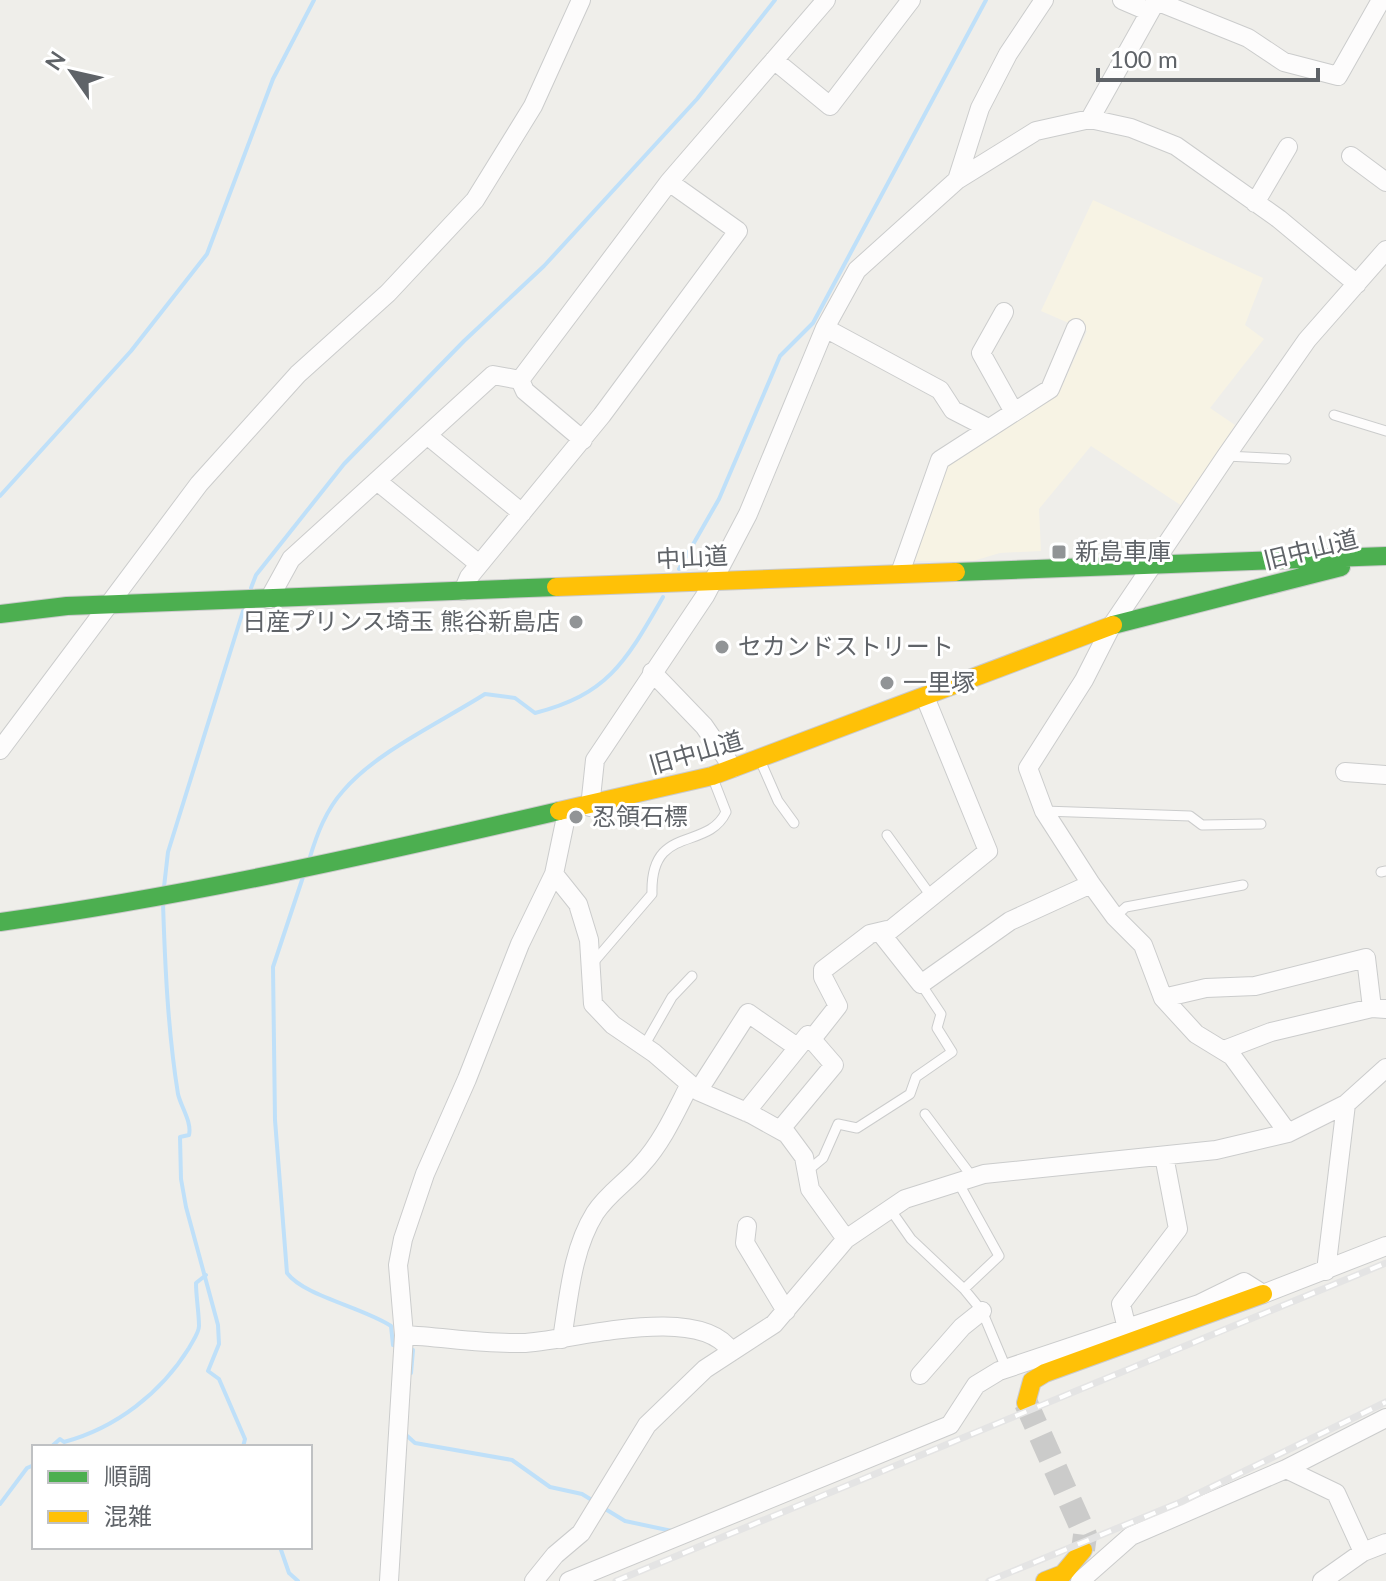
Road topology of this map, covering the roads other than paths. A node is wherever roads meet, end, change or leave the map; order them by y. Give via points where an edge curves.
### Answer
1 (581, 0) edge
2 (826, 0) edge
3 (911, 0) edge
4 (1044, 0) edge
5 (1122, 0) edge
6 (1381, 0) edge
7 (1186, 7) edge
8 (1150, 12) junction
9 (774, 60) junction
10 (1090, 119) junction
11 (1288, 147) dead end
12 (1351, 156) dead end
13 (957, 180) junction
14 (669, 182) junction
15 (1386, 182) edge
16 (1255, 203) junction
17 (1386, 250) edge
18 (1370, 269) junction
19 (1386, 279) edge
20 (1357, 284) junction
21 (1004, 312) dead end
22 (825, 328) junction
23 (1076, 328) dead end
24 (520, 380) junction
25 (1014, 412) junction
26 (1334, 415) dead end
27 (988, 428) junction
28 (1386, 431) edge
29 (427, 435) junction
30 (583, 440) junction
31 (1226, 456) junction
32 (1286, 459) dead end
33 (377, 481) junction
34 (522, 513) junction
35 (1386, 556) edge
36 (479, 564) junction
37 (1155, 565) junction
38 (900, 573) junction
39 (711, 581) junction
40 (463, 591) junction
41 (263, 599) junction
42 (107, 605) junction
43 (0, 614) edge
44 (1112, 625) junction
45 (652, 672) junction
46 (925, 697) junction
47 (0, 750) edge
48 (760, 760) junction
49 (733, 768) junction
50 (1345, 772) dead end
51 (1386, 775) edge
52 (712, 776) junction
53 (590, 807) junction
54 (1044, 811) junction
55 (567, 812) junction
56 (794, 823) dead end
57 (1261, 824) dead end
58 (887, 835) dead end
59 (554, 874) junction
60 (1091, 884) junction
61 (1243, 885) dead end
62 (931, 896) junction
63 (1115, 917) junction
64 (0, 922) edge
65 (887, 930) junction
66 (589, 966) junction
67 (692, 976) dead end
68 (921, 984) junction
69 (1163, 998) junction
70 (1379, 1008) edge
71 (804, 1043) junction
72 (644, 1046) junction
73 (1224, 1050) junction
74 (1386, 1068) edge
75 (694, 1087) junction
76 (1346, 1104) junction
77 (746, 1112) junction
78 (925, 1114) dead end
79 (780, 1130) junction
80 (1288, 1133) junction
81 (1164, 1156) junction
82 (806, 1172) junction
83 (966, 1180) junction
84 (890, 1209) junction
85 (747, 1226) dead end
86 (846, 1239) junction
87 (1386, 1246) edge
88 (1326, 1271) junction
89 (964, 1289) junction
90 (1263, 1294) junction
91 (786, 1311) junction
92 (982, 1311) junction
93 (1127, 1329) junction
94 (562, 1339) junction
95 (403, 1340) junction
96 (731, 1351) junction
97 (1006, 1368) junction
98 (920, 1375) dead end
99 (1026, 1403) dead end
100 (1386, 1418) edge
101 (1286, 1469) junction
102 (1386, 1543) edge
103 (1083, 1550) dead end
104 (1363, 1552) junction
105 (389, 1581) edge
106 (534, 1581) edge
107 (569, 1581) edge
108 (1045, 1581) edge
109 (1080, 1581) edge
110 (1322, 1581) edge

1 - 42 street via 533,106 475,200 388,293 288,385 199,484
2 - 9 street
3 - 9 street via 830,106
4 - 13 street via 980,108
5 - 8 street
6 - 7 street via 1338,76 1284,62
7 - 8 street via 1156,1
8 - 10 street
9 - 14 street
10 - 13 street via 1036,131
10 - 16 street via 1176,146
11 - 16 street
12 - 15 street
13 - 22 street via 857,270
14 - 24 street
14 - 30 street via 738,231
16 - 20 street
17 - 18 street
18 - 19 street
18 - 20 street
20 - 31 street via 1307,340
21 - 25 street via 981,353
22 - 27 street via 940,390 953,410
22 - 39 street via 748,514
23 - 25 street via 1050,389
24 - 29 street via 493,375
24 - 30 street via 525,391
25 - 27 street
26 - 28 lane
27 - 38 street via 940,460
29 - 33 street
29 - 34 street
30 - 34 street
31 - 32 lane
31 - 37 street
33 - 36 street
33 - 41 street via 291,559
34 - 36 street
35 - 37 main road, 中山道
35 - 44 main road, 旧中山道
36 - 40 street
37 - 38 main road, 中山道
37 - 44 street
38 - 39 main road, 中山道
39 - 40 main road, 中山道
39 - 45 street
40 - 41 main road, 中山道
41 - 42 main road, 中山道
42 - 43 main road, 中山道
42 - 47 street
44 - 46 main road, 旧中山道
44 - 54 street via 1028,768
45 - 49 street via 704,726
45 - 53 street via 595,760
46 - 48 main road, 旧中山道
46 - 62 street via 988,851
48 - 49 main road, 旧中山道
48 - 56 lane
49 - 52 main road, 旧中山道
50 - 51 street
52 - 53 main road, 旧中山道
52 - 66 lane via 726,812 721,823 662,852 651,870 652,894
53 - 55 main road, 旧中山道
54 - 57 lane via 1190,816 1202,825
54 - 60 street
55 - 59 street
55 - 64 main road, 旧中山道 via 117,906
58 - 62 lane
59 - 66 street via 578,904 589,940
59 - 95 street via 520,944 403,1239 398,1265
60 - 63 street
60 - 68 street via 1010,921
61 - 63 lane via 1126,907
62 - 65 street
63 - 69 street via 1143,945
65 - 68 street via 883,936
65 - 71 street via 870,934 823,970 838,1006
66 - 72 street via 593,1004
67 - 72 lane via 672,997
68 - 82 lane via 941,1014 937,1028 952,1052 916,1077 910,1094 857,1128 838,1124 823,1158
69 - 70 street via 1206,988 1255,986 1366,958
69 - 73 street via 1196,1034
70 - 73 street via 1271,1032
71 - 75 street via 748,1013
71 - 77 street
71 - 79 street via 834,1065
72 - 75 street
73 - 80 street
74 - 76 street
75 - 77 street
75 - 94 street via 642,1165 617,1185 595,1214 578,1250
76 - 80 street
76 - 88 street
77 - 79 street
78 - 83 lane
79 - 82 street via 804,1157
80 - 81 street
81 - 83 street
81 - 93 street via 1178,1229 1121,1304
82 - 86 street via 810,1189
83 - 84 street
83 - 89 lane via 999,1256
84 - 86 street
84 - 89 lane via 911,1239
85 - 91 street via 745,1243
86 - 91 street
87 - 88 street
88 - 90 street
89 - 92 lane
90 - 93 street via 1244,1282
90 - 99 main road via 1045,1373 1032,1381
91 - 96 street via 761,1335
92 - 97 lane
92 - 98 street
93 - 97 street
94 - 95 street
94 - 96 street via 656,1326 717,1338
95 - 105 street
96 - 106 street via 695,1377 647,1425 581,1533
97 - 107 street via 976,1385 950,1425
100 - 101 street
101 - 104 street via 1336,1493
101 - 109 street via 1131,1536
102 - 104 street
103 - 108 main road via 1063,1574
104 - 110 street

